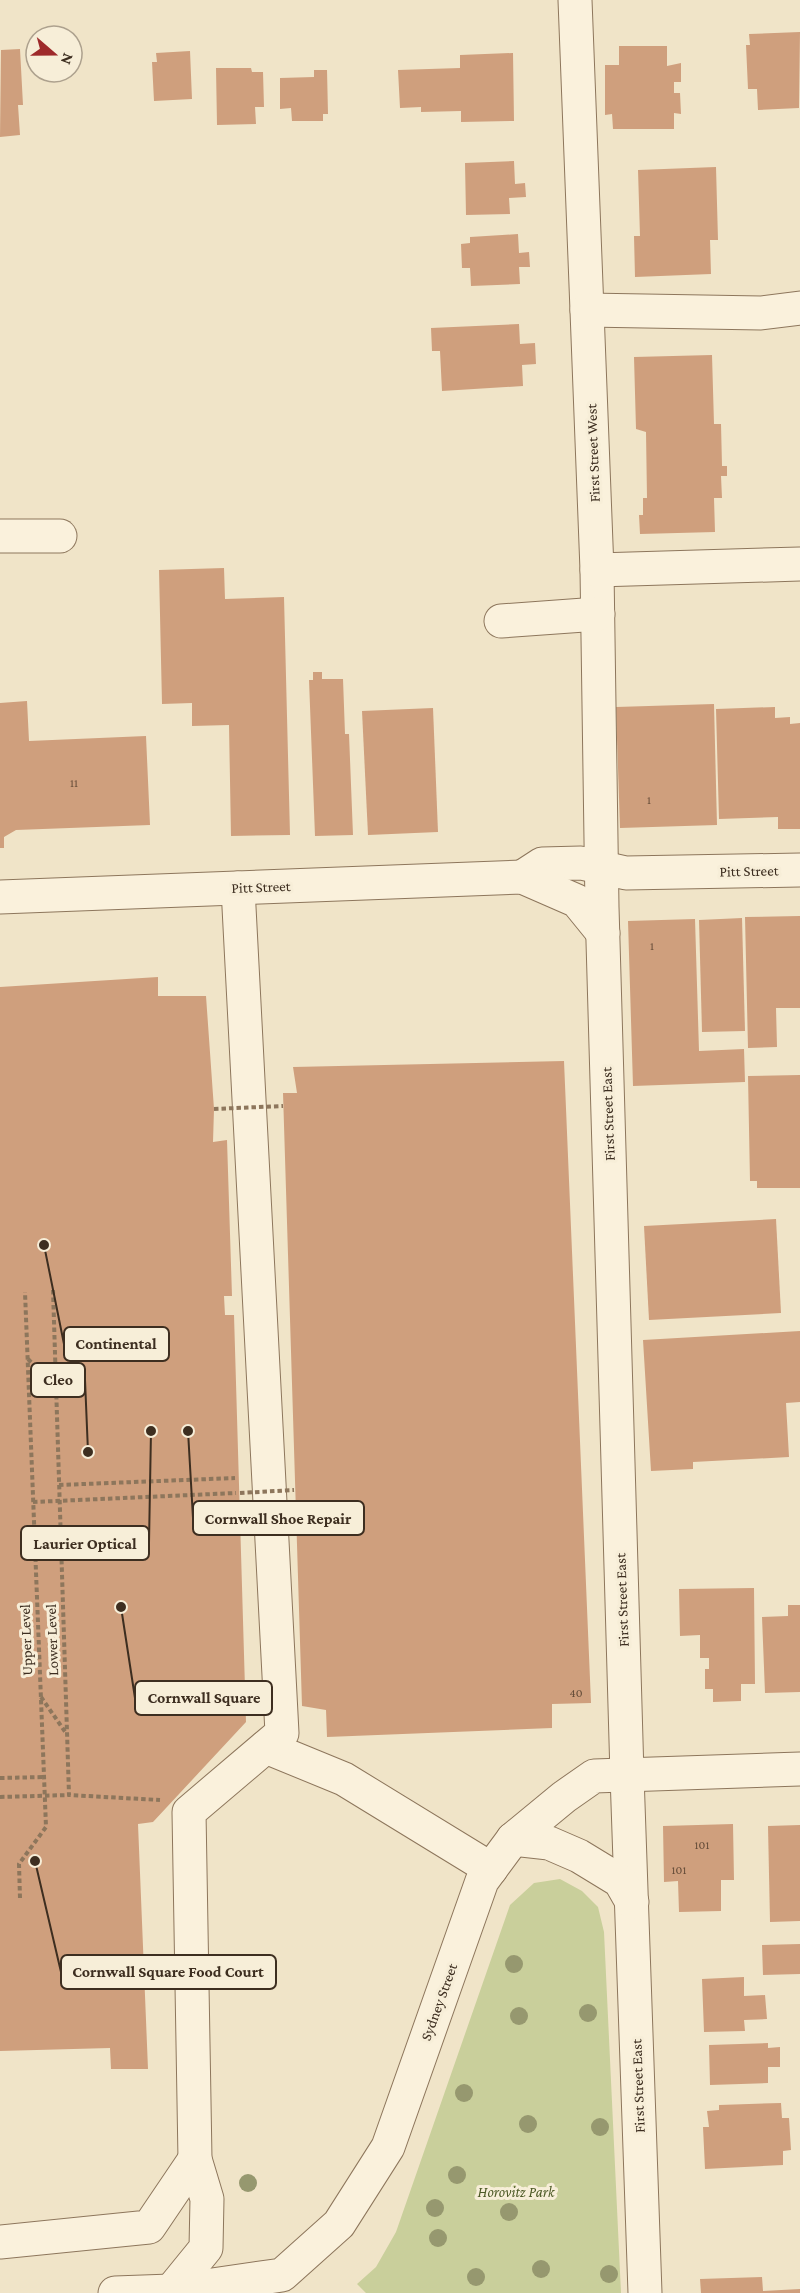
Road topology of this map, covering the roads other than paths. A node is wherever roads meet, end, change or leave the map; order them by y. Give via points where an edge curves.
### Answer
1 (574, 0) edge
2 (800, 308) edge
3 (587, 310) junction
4 (0, 536) edge
5 (60, 536) dead end
6 (800, 564) edge
7 (597, 570) junction
8 (598, 614) junction
9 (501, 621) dead end
10 (601, 868) junction
11 (800, 870) edge
12 (522, 877) junction
13 (238, 888) junction
14 (0, 897) edge
15 (602, 920) junction
16 (266, 1747) junction
17 (800, 1769) edge
18 (627, 1775) junction
19 (513, 1839) junction
20 (491, 1869) junction
21 (632, 1902) junction
22 (195, 2159) junction
23 (0, 2242) edge
24 (171, 2291) junction
25 (115, 2293) edge
26 (645, 2293) edge

1 - 3 street, First Street West
2 - 3 street via 761,313
3 - 7 street, First Street West
4 - 5 street
6 - 7 street
7 - 8 street, First Street West
8 - 9 street
8 - 10 street, First Street West
10 - 11 street, Pitt Street via 626,873
10 - 12 street, Pitt Street via 581,863 542,864
10 - 15 street, First Street West
12 - 13 street, Pitt Street
12 - 15 street, Pitt Street via 577,901
13 - 14 street, Pitt Street
13 - 16 street via 281,1482 282,1732
15 - 18 street, First Street East
16 - 20 street via 344,1779
16 - 22 street via 189,1812
17 - 18 street, Sydney Street
18 - 19 street, Sydney Street via 594,1776
18 - 21 street, First Street East
19 - 20 street, Sydney Street
19 - 21 street via 549,1843 579,1856 620,1881
20 - 24 street, Sydney Street via 482,1881 388,2147 339,2224 282,2275
21 - 26 street, First Street East
22 - 23 street via 149,2227
22 - 24 street via 207,2199 206,2248
24 - 25 street, Sydney Street

